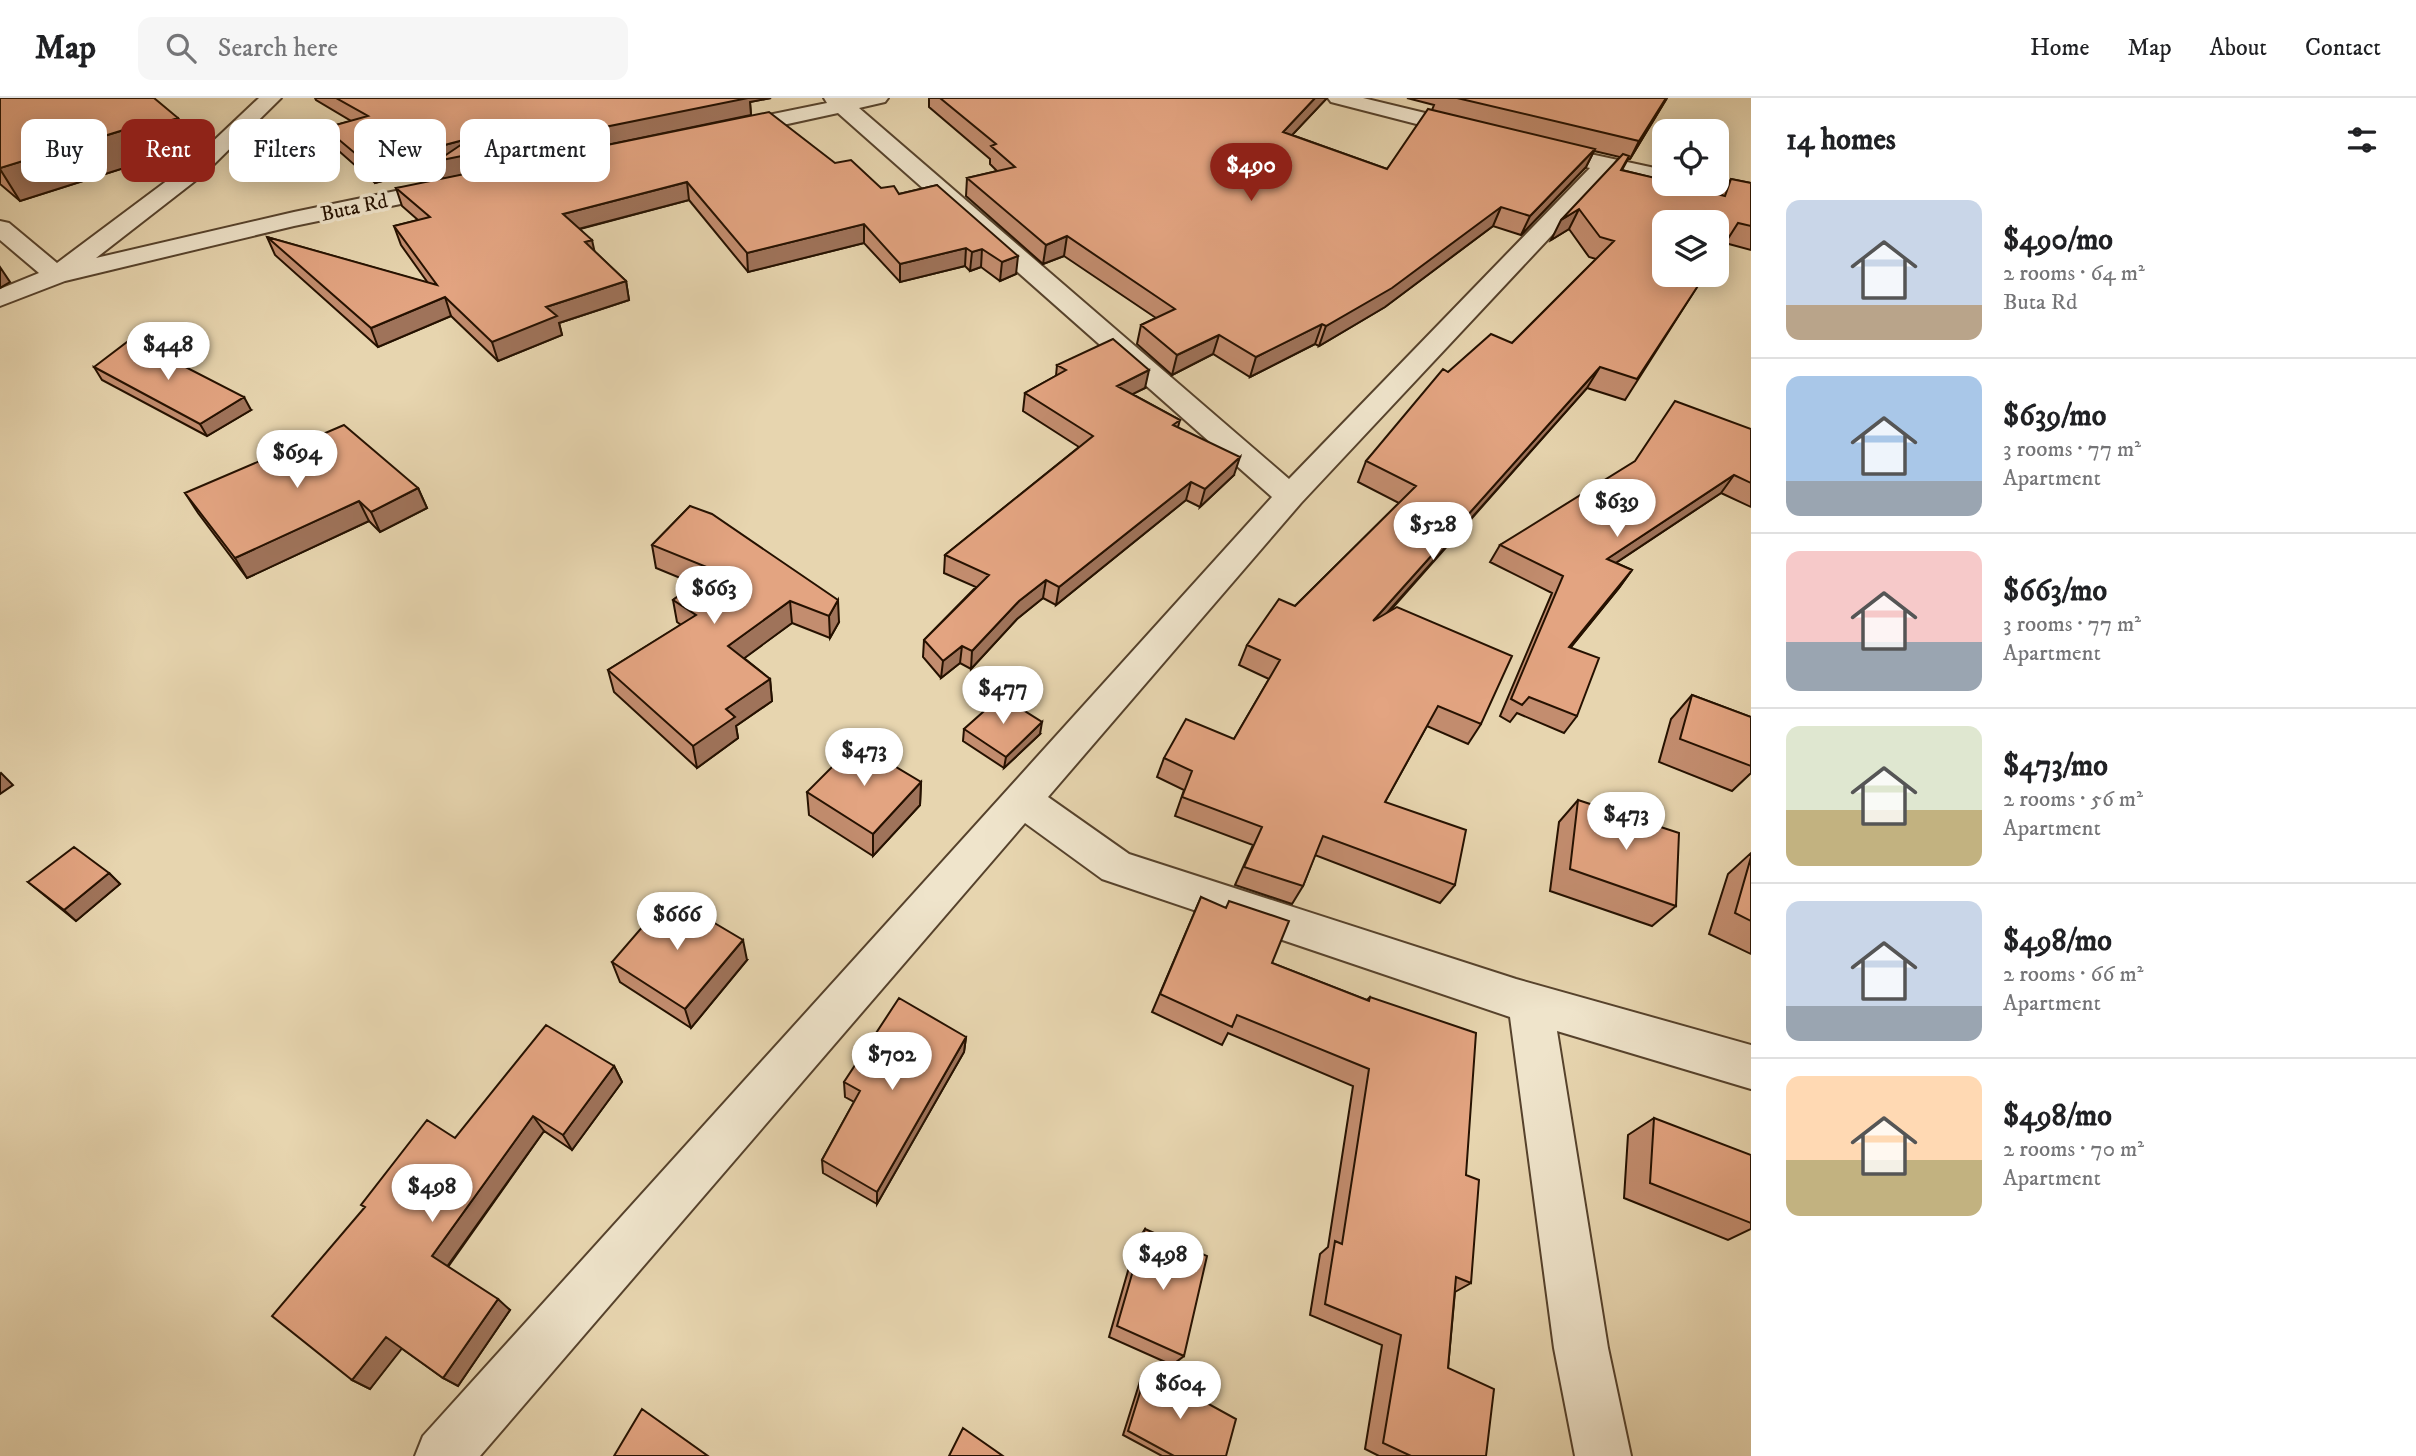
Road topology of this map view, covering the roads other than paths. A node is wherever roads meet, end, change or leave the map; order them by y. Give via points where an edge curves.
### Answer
1 (271, 98) edge
2 (1352, 99) edge
3 (852, 100) edge
4 (710, 133) edge
5 (1488, 135) edge
6 (1566, 155) edge
7 (1605, 164) junction
8 (1652, 174) edge
9 (468, 183) edge
10 (1729, 191) edge
11 (1751, 196) edge
12 (0, 228) edge
13 (57, 275) junction
14 (0, 298) edge
15 (1290, 496) junction
16 (1023, 800) junction
17 (1530, 1003) junction
18 (1751, 1068) edge
19 (443, 1456) edge
20 (1603, 1456) edge

1 - 13 street via 166,192
2 - 5 street
3 - 4 street
3 - 15 street
6 - 7 street
7 - 8 street
7 - 15 street
9 - 13 street, Buta Rd
10 - 11 street
12 - 13 street
13 - 14 street, Buta Rd
15 - 16 street
16 - 17 street via 1116,867
16 - 19 street
17 - 18 street
17 - 20 street via 1581,1348

